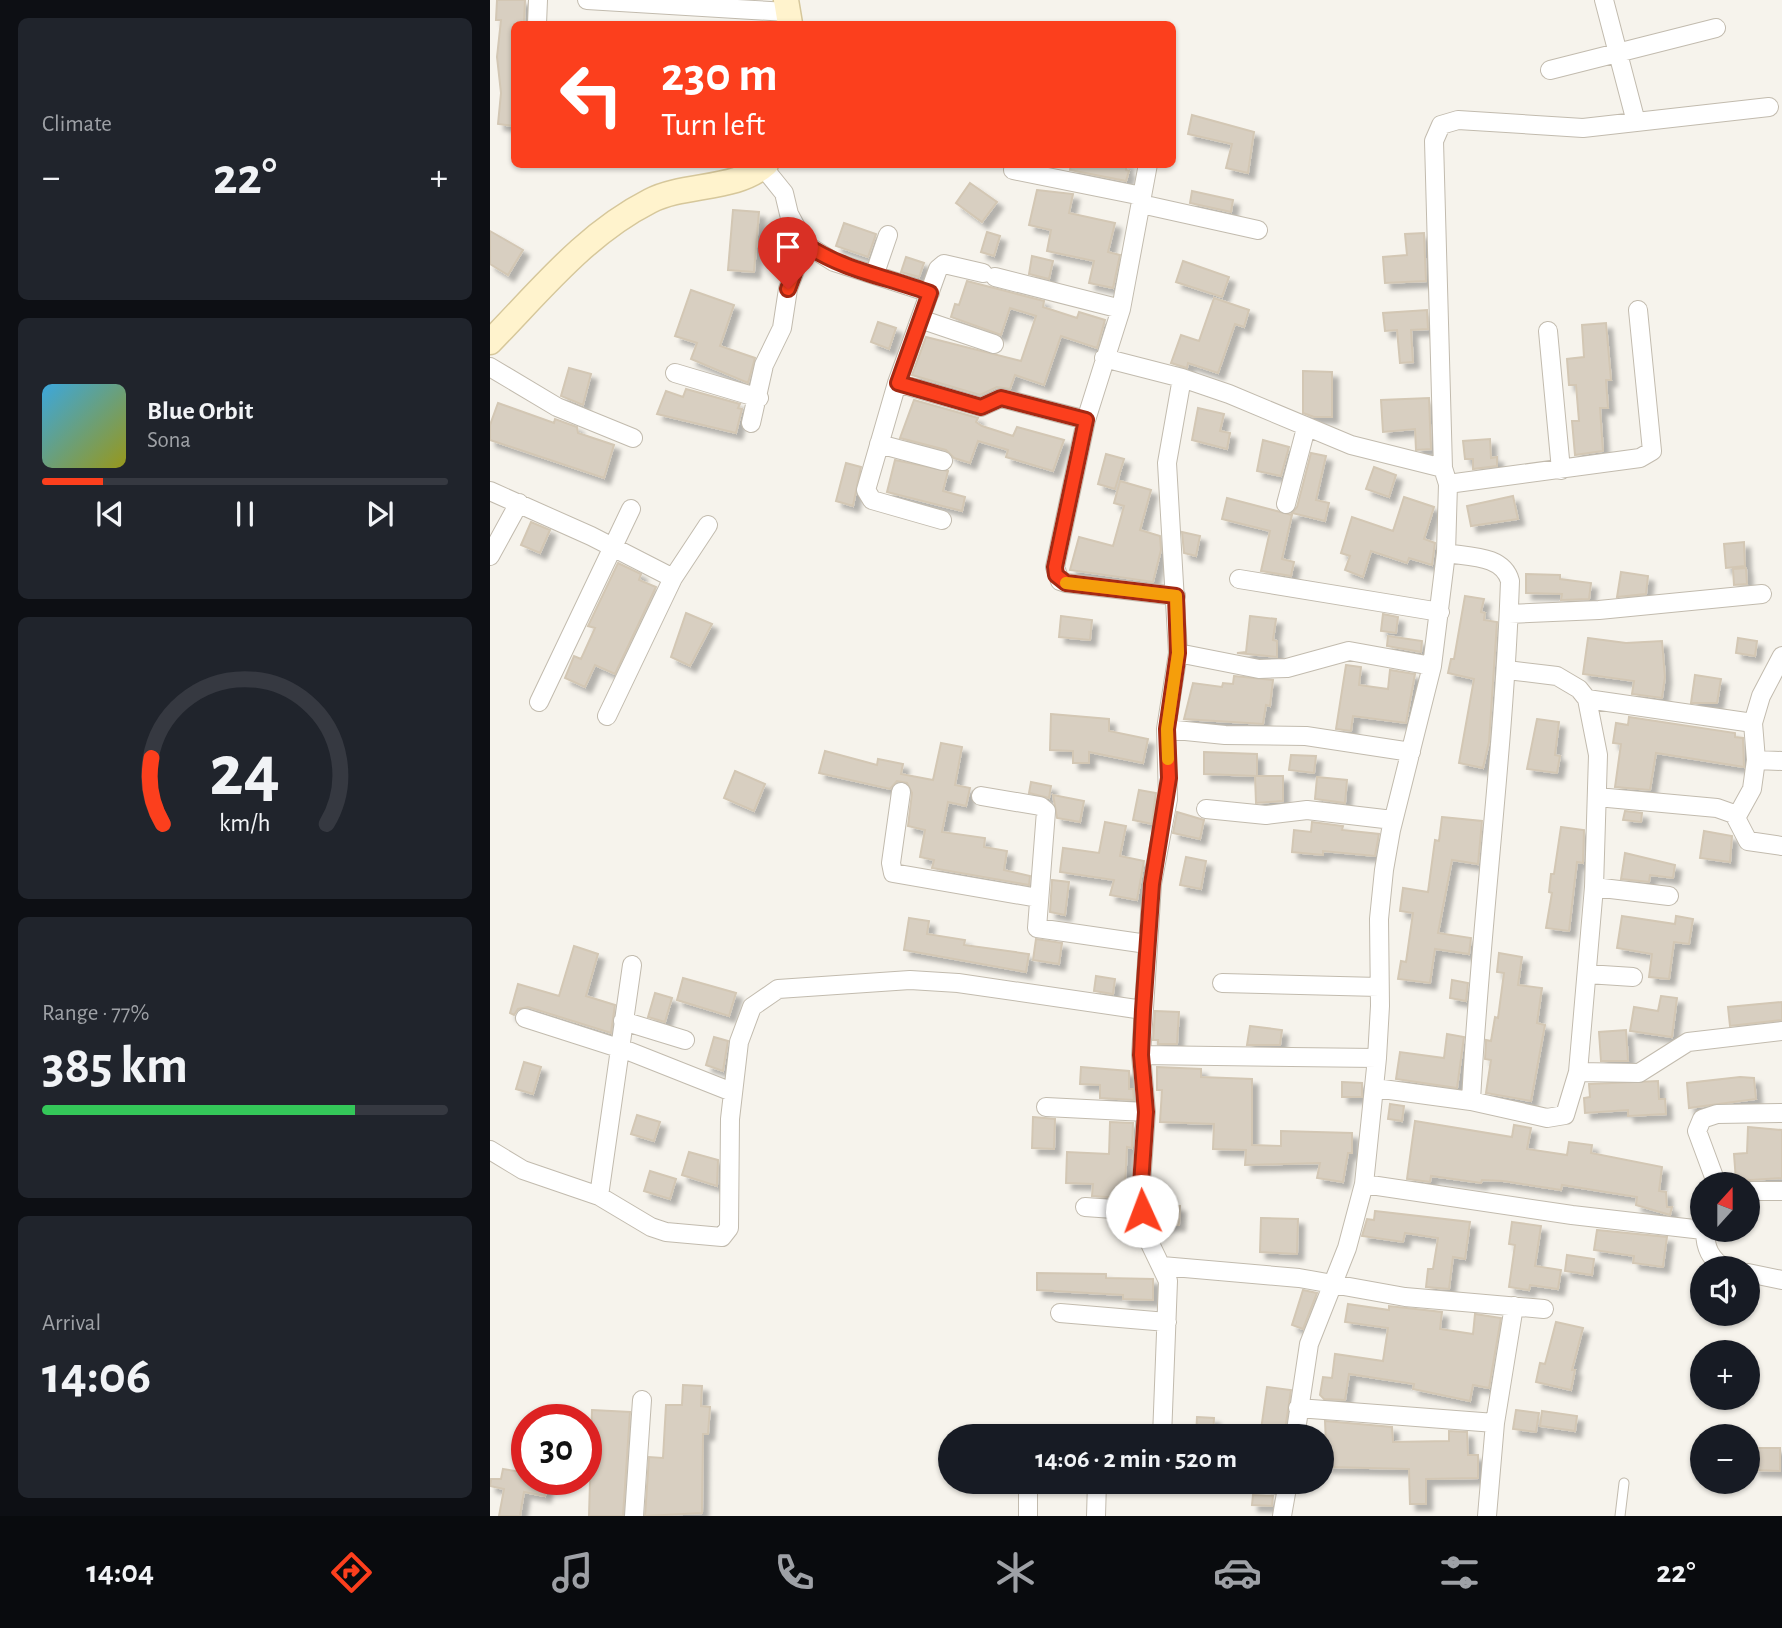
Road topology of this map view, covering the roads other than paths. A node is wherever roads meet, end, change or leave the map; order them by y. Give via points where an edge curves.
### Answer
1 (538, 0) edge
2 (587, 0) edge
3 (1605, 0) edge
4 (787, 12) edge
5 (537, 21) edge
6 (1716, 28) dead end
7 (1618, 53) junction
8 (1550, 70) dead end
9 (1769, 107) dead end
10 (1636, 122) junction
11 (760, 168) edge
12 (765, 168) edge
13 (1147, 168) edge
14 (1013, 170) dead end
15 (1141, 200) junction
16 (1258, 230) dead end
17 (888, 234) dead end
18 (805, 244) junction
19 (875, 273) junction
20 (930, 293) junction
21 (1121, 309) junction
22 (1638, 310) dead end
23 (920, 319) junction
24 (1548, 331) dead end
25 (490, 342) edge
26 (995, 344) dead end
27 (1104, 359) junction
28 (490, 367) edge
29 (675, 373) dead end
30 (1182, 377) junction
31 (898, 383) junction
32 (758, 398) junction
33 (1086, 420) junction
34 (751, 424) dead end
35 (1306, 428) junction
36 (633, 438) dead end
37 (879, 444) junction
38 (943, 461) dead end
39 (1561, 470) junction
40 (1446, 476) junction
41 (490, 491) edge
42 (519, 503) junction
43 (1286, 504) dead end
44 (631, 509) dead end
45 (942, 520) dead end
46 (708, 525) dead end
47 (613, 548) junction
48 (1446, 553) junction
49 (490, 556) edge
50 (673, 578) junction
51 (1239, 579) dead end
52 (1762, 593) dead end
53 (1176, 596) junction
54 (1440, 612) junction
55 (1509, 614) junction
56 (1178, 653) junction
57 (1432, 666) junction
58 (1779, 666) edge
59 (1507, 670) junction
60 (1587, 699) junction
61 (540, 702) dead end
62 (607, 716) dead end
63 (1753, 723) junction
64 (1167, 729) junction
65 (1411, 752) junction
66 (1756, 760) junction
67 (1782, 761) edge
68 (901, 792) dead end
69 (981, 796) dead end
70 (1597, 797) junction
71 (1206, 809) dead end
72 (1736, 818) junction
73 (1393, 820) junction
74 (1782, 846) edge
75 (1594, 887) junction
76 (1669, 896) dead end
77 (1038, 898) junction
78 (1147, 944) junction
79 (632, 965) dead end
80 (1587, 974) junction
81 (1633, 977) dead end
82 (1222, 983) dead end
83 (1379, 987) junction
84 (1143, 1010) junction
85 (525, 1018) dead end
86 (623, 1020) junction
87 (1782, 1031) edge
88 (685, 1040) dead end
89 (618, 1048) junction
90 (1141, 1055) junction
91 (1377, 1058) junction
92 (1578, 1072) junction
93 (1375, 1088) junction
94 (732, 1092) junction
95 (1471, 1101) junction
96 (1046, 1107) dead end
97 (1146, 1112) junction
98 (1782, 1113) edge
99 (490, 1150) edge
100 (1712, 1172) edge
101 (1364, 1184) junction
102 (1760, 1191) edge
103 (1782, 1191) edge
104 (599, 1196) junction
105 (1085, 1207) dead end
106 (1142, 1211) junction
107 (1690, 1228) edge
108 (1162, 1266) junction
109 (1760, 1275) edge
110 (1782, 1280) edge
111 (1332, 1285) junction
112 (1514, 1306) junction
113 (1544, 1309) dead end
114 (1060, 1313) dead end
115 (1167, 1322) junction
116 (642, 1400) dead end
117 (1298, 1408) junction
118 (1495, 1423) junction
119 (1163, 1424) edge
120 (1296, 1424) edge
121 (1624, 1483) dead end
122 (1028, 1494) edge
123 (1097, 1494) edge
124 (1286, 1494) edge
125 (634, 1516) edge
126 (1028, 1516) edge
127 (1096, 1516) edge
128 (1282, 1516) edge
129 (1487, 1516) edge
130 (1620, 1516) edge

1 - 5 street
2 - 4 street
3 - 7 street
6 - 7 street
7 - 8 street
7 - 10 street
9 - 10 street
10 - 40 street via 1568,128 1458,120 1441,125 1437,132
11 - 25 street via 740,179 653,199 623,215 572,257
12 - 18 street via 784,193
13 - 15 street
14 - 15 street
15 - 16 street
15 - 21 street
17 - 19 street
18 - 19 street via 834,262
18 - 32 street via 788,289 782,328 764,365
19 - 20 street
20 - 21 street via 944,264
20 - 23 street
21 - 27 street
22 - 39 street via 1652,451 1640,458
23 - 26 street
23 - 31 street
24 - 39 street
27 - 30 street
27 - 33 street
28 - 36 street via 556,407
29 - 32 street
30 - 35 street via 1262,406
30 - 53 street via 1167,463
31 - 33 street via 981,407 1001,398
31 - 37 street
32 - 34 street
33 - 53 street via 1056,575 1066,583
35 - 40 street
35 - 43 street
37 - 38 street
37 - 45 street via 868,497
39 - 40 street
40 - 48 street
41 - 42 street
42 - 47 street
42 - 49 street
44 - 47 street
46 - 50 street
47 - 50 street
47 - 61 street
48 - 54 street
48 - 55 street via 1491,560 1507,570
50 - 62 street
51 - 54 street
52 - 55 street
53 - 56 street
54 - 57 street
55 - 59 street
56 - 57 street via 1259,668 1287,668 1349,651
56 - 64 street
57 - 65 street
58 - 63 street
59 - 60 street via 1557,676
59 - 95 street via 1492,807
60 - 63 street
60 - 70 street via 1598,755
63 - 66 street
64 - 65 street via 1236,736 1306,736
64 - 78 street via 1168,799 1152,884
65 - 73 street
66 - 67 street
66 - 72 street via 1752,789
68 - 77 street via 893,873
69 - 77 street via 1040,806 1046,811
70 - 72 street via 1717,807
70 - 75 street
71 - 73 street via 1266,815 1307,810
72 - 74 street via 1748,841
73 - 83 street via 1379,919
75 - 76 street
75 - 80 street
77 - 78 street via 1035,926 1039,930
78 - 84 street
79 - 86 street
80 - 81 street
80 - 92 street
82 - 83 street
83 - 91 street
84 - 90 street
84 - 94 street via 946,982 790,986 758,1000 746,1018
85 - 89 street
86 - 88 street
86 - 89 street
87 - 92 street via 1688,1042 1639,1073
89 - 94 street
89 - 104 street
90 - 91 street
90 - 97 street
91 - 93 street
92 - 95 street via 1566,1115 1557,1119
93 - 95 street
93 - 101 street
94 - 104 street via 726,1234 712,1238 666,1232
96 - 97 street
97 - 106 street
98 - 100 street via 1717,1114 1702,1119 1697,1131
99 - 104 street via 523,1170
101 - 107 street
101 - 111 street
102 - 103 street
105 - 106 street
106 - 108 street via 1143,1229
108 - 111 street
108 - 115 street via 1168,1281
109 - 110 street
111 - 112 street via 1405,1297
111 - 117 street via 1309,1344
112 - 113 street
112 - 118 street
114 - 115 street
115 - 119 street
116 - 125 street
117 - 118 street
117 - 120 street
118 - 129 street
121 - 130 lane
122 - 126 street
123 - 127 street
124 - 128 street

